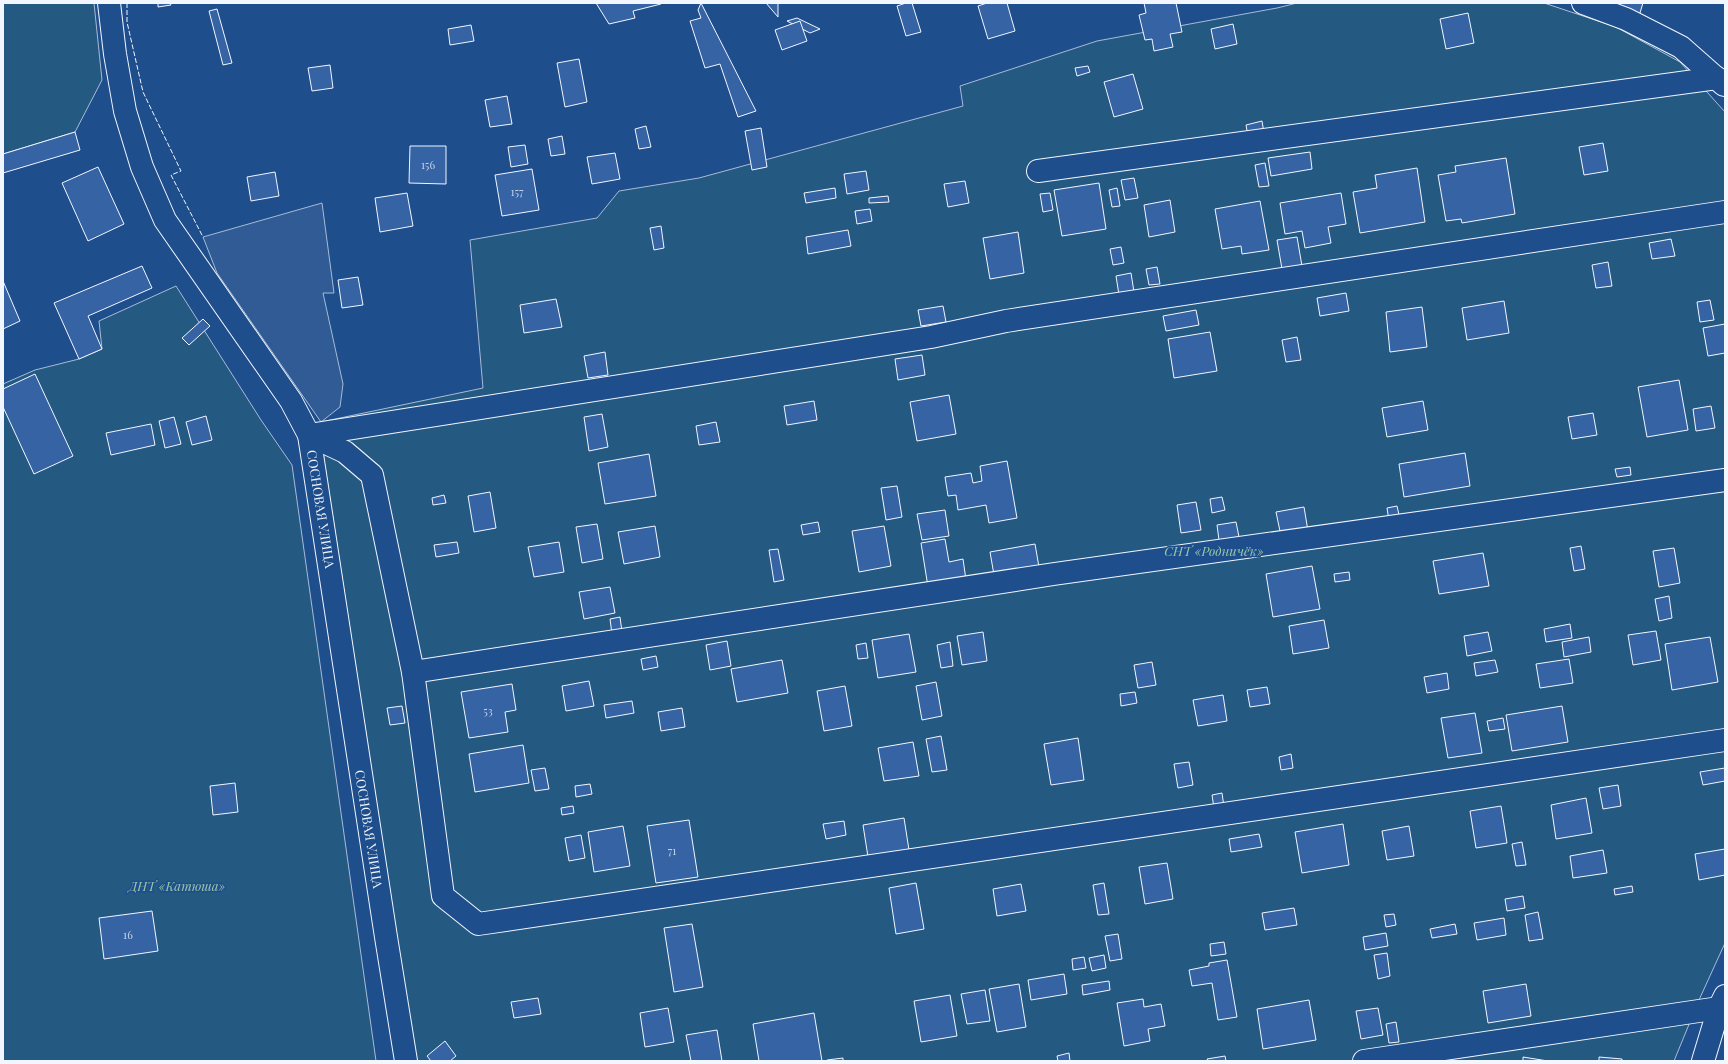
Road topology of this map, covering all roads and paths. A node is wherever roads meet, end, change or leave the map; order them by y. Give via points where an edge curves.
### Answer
1 (109, 3) edge
2 (1584, 3) edge
3 (1721, 82) edge
4 (1038, 171) dead end
5 (1725, 212) edge
6 (310, 435) junction
7 (1725, 480) edge
8 (413, 672) junction
9 (1725, 740) edge
10 (1722, 1001) edge
11 (406, 1061) edge
12 (1364, 1061) edge
13 (1703, 1061) edge

1 - 6 street, СОСНОВАЯ УЛИЦА via 115,54 126,111 142,166 165,220 291,400
2 - 3 street via 1626,19 1681,47
3 - 4 street
5 - 6 street via 1006,321 923,338
6 - 8 street via 345,452 372,475
6 - 11 street, СОСНОВАЯ УЛИЦА
7 - 8 street via 1062,573
8 - 9 street via 443,896 478,924
10 - 12 street
10 - 13 street

